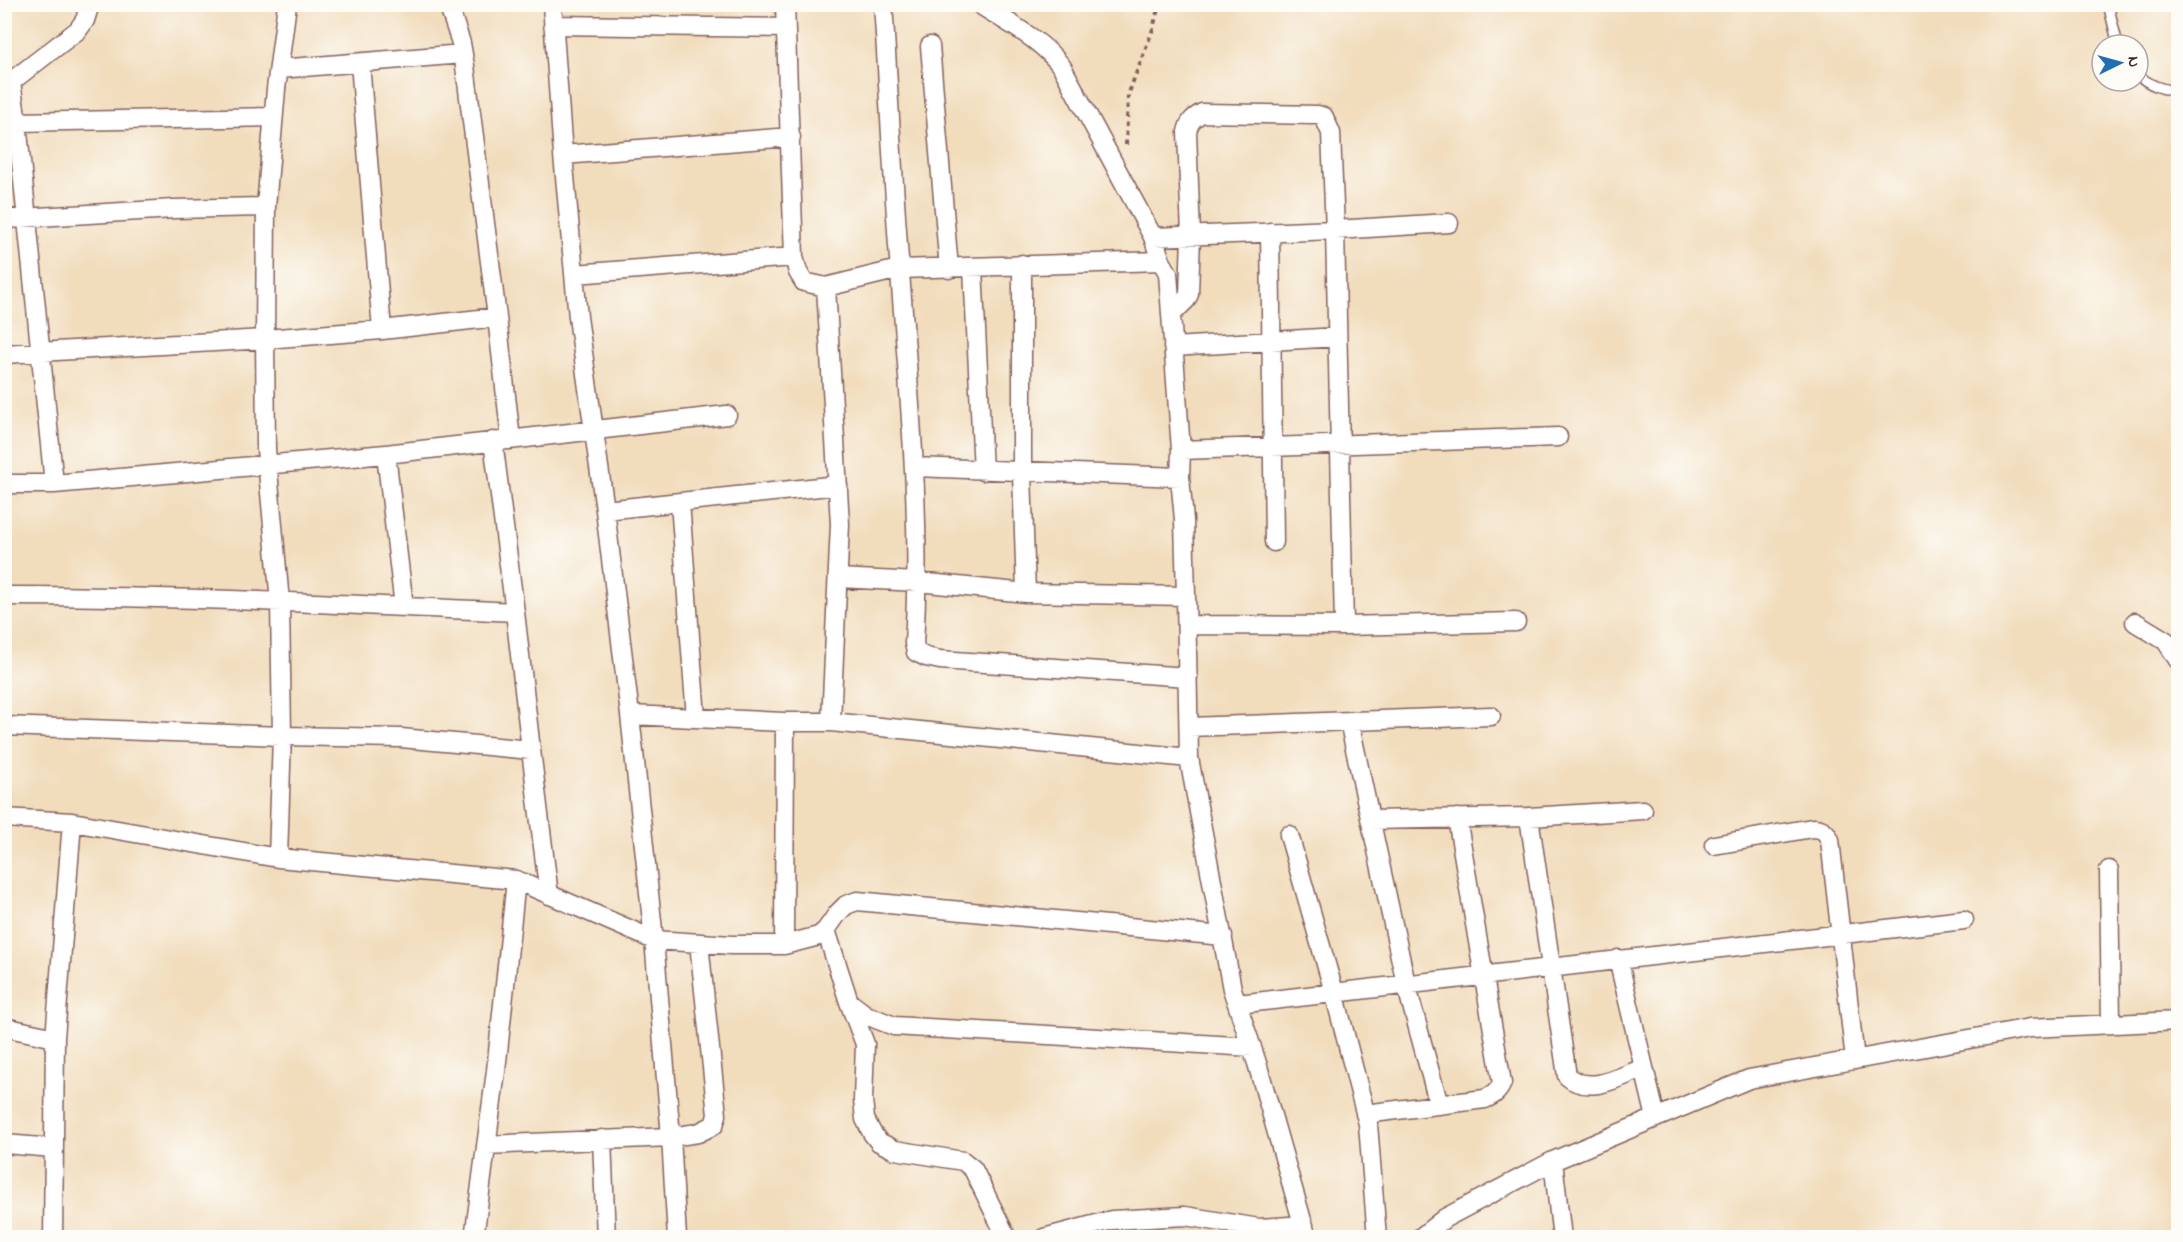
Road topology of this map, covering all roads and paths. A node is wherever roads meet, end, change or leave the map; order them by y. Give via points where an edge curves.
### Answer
1 (90, 4) edge
2 (287, 4) edge
3 (448, 4) edge
4 (552, 4) edge
5 (785, 4) edge
6 (883, 4) edge
7 (979, 4) edge
8 (1159, 4) edge
9 (2108, 4) edge
10 (553, 25) junction
11 (786, 28) junction
12 (2115, 33) edge
13 (930, 46) dead end
14 (463, 54) junction
15 (360, 63) junction
16 (279, 69) junction
17 (8, 84) edge
18 (2150, 84) edge
19 (2178, 92) edge
20 (273, 117) junction
21 (17, 122) junction
22 (791, 137) junction
23 (1126, 154) dead end
24 (563, 155) junction
25 (266, 207) junction
26 (27, 218) junction
27 (4, 219) edge
28 (1449, 223) dead end
29 (1335, 230) junction
30 (1270, 232) junction
31 (1153, 237) junction
32 (1191, 237) junction
33 (794, 257) junction
34 (1161, 261) junction
35 (1022, 264) junction
36 (973, 268) junction
37 (899, 269) junction
38 (949, 269) junction
39 (574, 274) junction
40 (826, 287) junction
41 (1171, 315) junction
42 (497, 317) junction
43 (382, 330) junction
44 (1337, 337) junction
45 (265, 339) junction
46 (1272, 342) junction
47 (1173, 347) junction
48 (40, 353) junction
49 (4, 354) edge
50 (727, 415) dead end
51 (594, 431) junction
52 (1558, 437) dead end
53 (502, 440) junction
54 (1340, 445) junction
55 (1273, 447) junction
56 (1181, 450) junction
57 (386, 454) junction
58 (267, 465) junction
59 (915, 467) junction
60 (983, 471) junction
61 (1022, 473) junction
62 (1180, 477) junction
63 (4, 484) edge
64 (54, 484) junction
65 (838, 485) junction
66 (680, 502) junction
67 (605, 510) junction
68 (1274, 543) dead end
69 (838, 578) junction
70 (918, 582) junction
71 (1026, 593) junction
72 (4, 596) edge
73 (1186, 596) junction
74 (280, 602) junction
75 (404, 607) junction
76 (515, 612) junction
77 (1516, 622) dead end
78 (2135, 622) dead end
79 (1187, 625) junction
80 (1344, 626) junction
81 (2178, 660) edge
82 (1188, 676) junction
83 (630, 715) junction
84 (1491, 716) dead end
85 (696, 718) junction
86 (1349, 721) junction
87 (785, 722) junction
88 (831, 722) junction
89 (4, 726) edge
90 (1189, 727) junction
91 (282, 736) junction
92 (531, 750) junction
93 (1189, 758) junction
94 (1643, 810) dead end
95 (1529, 817) junction
96 (4, 818) edge
97 (1457, 818) junction
98 (1371, 820) junction
99 (72, 822) junction
100 (1289, 835) dead end
101 (1713, 845) dead end
102 (278, 858) junction
103 (2109, 870) dead end
104 (516, 880) junction
105 (549, 895) junction
106 (1964, 920) dead end
107 (826, 930) junction
108 (1840, 934) junction
109 (1223, 936) junction
110 (654, 940) junction
111 (699, 943) junction
112 (784, 945) junction
113 (1618, 959) junction
114 (1552, 966) junction
115 (1485, 975) junction
116 (1406, 984) junction
117 (1334, 992) junction
118 (849, 1002) junction
119 (1238, 1004) junction
120 (2178, 1021) edge
121 (2111, 1024) junction
122 (4, 1027) edge
123 (55, 1038) junction
124 (1252, 1047) junction
125 (1855, 1060) junction
126 (1644, 1068) junction
127 (1438, 1105) junction
128 (1365, 1114) junction
129 (1656, 1118) junction
130 (671, 1137) junction
131 (602, 1139) junction
132 (4, 1144) edge
133 (486, 1145) junction
134 (54, 1148) junction
135 (1553, 1161) junction
136 (1305, 1231) edge
137 (53, 1238) edge
138 (474, 1238) edge
139 (606, 1238) edge
140 (677, 1238) edge
141 (1007, 1238) edge
142 (1044, 1238) edge
143 (1377, 1238) edge
144 (1420, 1238) edge
145 (1562, 1238) edge

1 - 17 street via 78,30
2 - 16 street
3 - 14 street
4 - 10 street
5 - 11 street
6 - 37 street
7 - 31 street via 1041,44 1057,60
8 - 23 path via 1128,95
9 - 12 lane
10 - 11 street
10 - 24 street
11 - 22 street
13 - 38 street
14 - 15 street
14 - 42 street
15 - 16 street
15 - 43 street
16 - 20 street
17 - 21 street
18 - 19 lane
20 - 21 street
20 - 25 street
21 - 26 street
22 - 24 street
22 - 33 street
24 - 39 street
25 - 26 street
25 - 45 street
26 - 27 street
26 - 48 street
28 - 29 street
29 - 30 street
29 - 32 street via 1331,133 1324,117 1202,113 1194,117 1187,132
29 - 44 street
30 - 32 street
30 - 46 street
31 - 32 street
31 - 34 street
32 - 41 street via 1189,294
33 - 39 street
33 - 40 street via 804,282
34 - 35 street
34 - 41 street via 1168,273
35 - 36 street
35 - 61 street
36 - 38 street
36 - 60 street
37 - 38 street
37 - 40 street
37 - 59 street
39 - 51 street
40 - 65 street
41 - 47 street
42 - 43 street
42 - 53 street
43 - 45 street
44 - 46 street
44 - 54 street
45 - 48 street
45 - 58 street
46 - 47 street
46 - 55 street
47 - 56 street
48 - 49 street
48 - 64 street
50 - 51 street
51 - 53 street
51 - 67 street
52 - 54 street
53 - 57 street
53 - 76 street
54 - 55 street
54 - 80 street
55 - 56 street
55 - 68 street
56 - 62 street
57 - 58 street
57 - 75 street
58 - 64 street
58 - 74 street
59 - 60 street
59 - 70 street
60 - 61 street
61 - 62 street
61 - 71 street
62 - 73 street
63 - 64 street
65 - 66 street
65 - 69 street
66 - 67 street
66 - 85 street
67 - 83 street
69 - 70 street
69 - 88 street
70 - 71 street
70 - 82 street via 914,643 916,652 926,657
71 - 73 street
72 - 74 street
73 - 79 street
74 - 75 street
74 - 91 street
75 - 76 street
76 - 92 street
77 - 80 street
78 - 81 street via 2166,641
79 - 80 street
79 - 82 street
82 - 90 street
83 - 85 street
83 - 110 street
84 - 86 street
85 - 87 street
86 - 90 street
86 - 98 street
87 - 88 street
87 - 112 street
88 - 93 street
89 - 91 street
90 - 93 street
91 - 92 street via 401,738
91 - 102 street
92 - 105 street
93 - 109 street
94 - 95 street
95 - 97 street
95 - 114 street
96 - 99 street
97 - 98 street
97 - 115 street
98 - 116 street
99 - 102 street
99 - 123 street
100 - 117 street
101 - 108 street via 1812,828 1827,833
102 - 104 street
103 - 121 street
104 - 105 street
104 - 133 street
105 - 110 street
106 - 108 street
107 - 109 street via 837,913 857,901
107 - 112 street via 819,936
107 - 118 street
108 - 113 street
108 - 125 street
109 - 119 street
110 - 111 street
110 - 130 street
111 - 112 street
111 - 130 street via 717,1114 714,1125 698,1133
113 - 114 street
113 - 126 street
114 - 115 street
114 - 126 street via 1567,1076 1574,1083 1596,1085
115 - 116 street
115 - 127 street via 1502,1083 1494,1096
116 - 117 street
116 - 127 street
117 - 119 street
117 - 128 street
118 - 124 street via 866,1016 894,1026
118 - 141 street via 865,1044 863,1100 865,1119 872,1133 879,1142 895,1150 963,1161 973,1169
119 - 124 street
120 - 121 street
121 - 125 street via 2030,1028
122 - 123 street
123 - 134 street
124 - 136 street
125 - 129 street via 1749,1079
126 - 129 street
127 - 128 street
128 - 143 street
129 - 135 street
130 - 131 street
130 - 140 street
131 - 133 street
131 - 139 street
132 - 134 street
133 - 138 street
134 - 137 street
135 - 144 street via 1445,1218
135 - 145 street
136 - 142 street via 1258,1228 1196,1217 1165,1217 1112,1220

